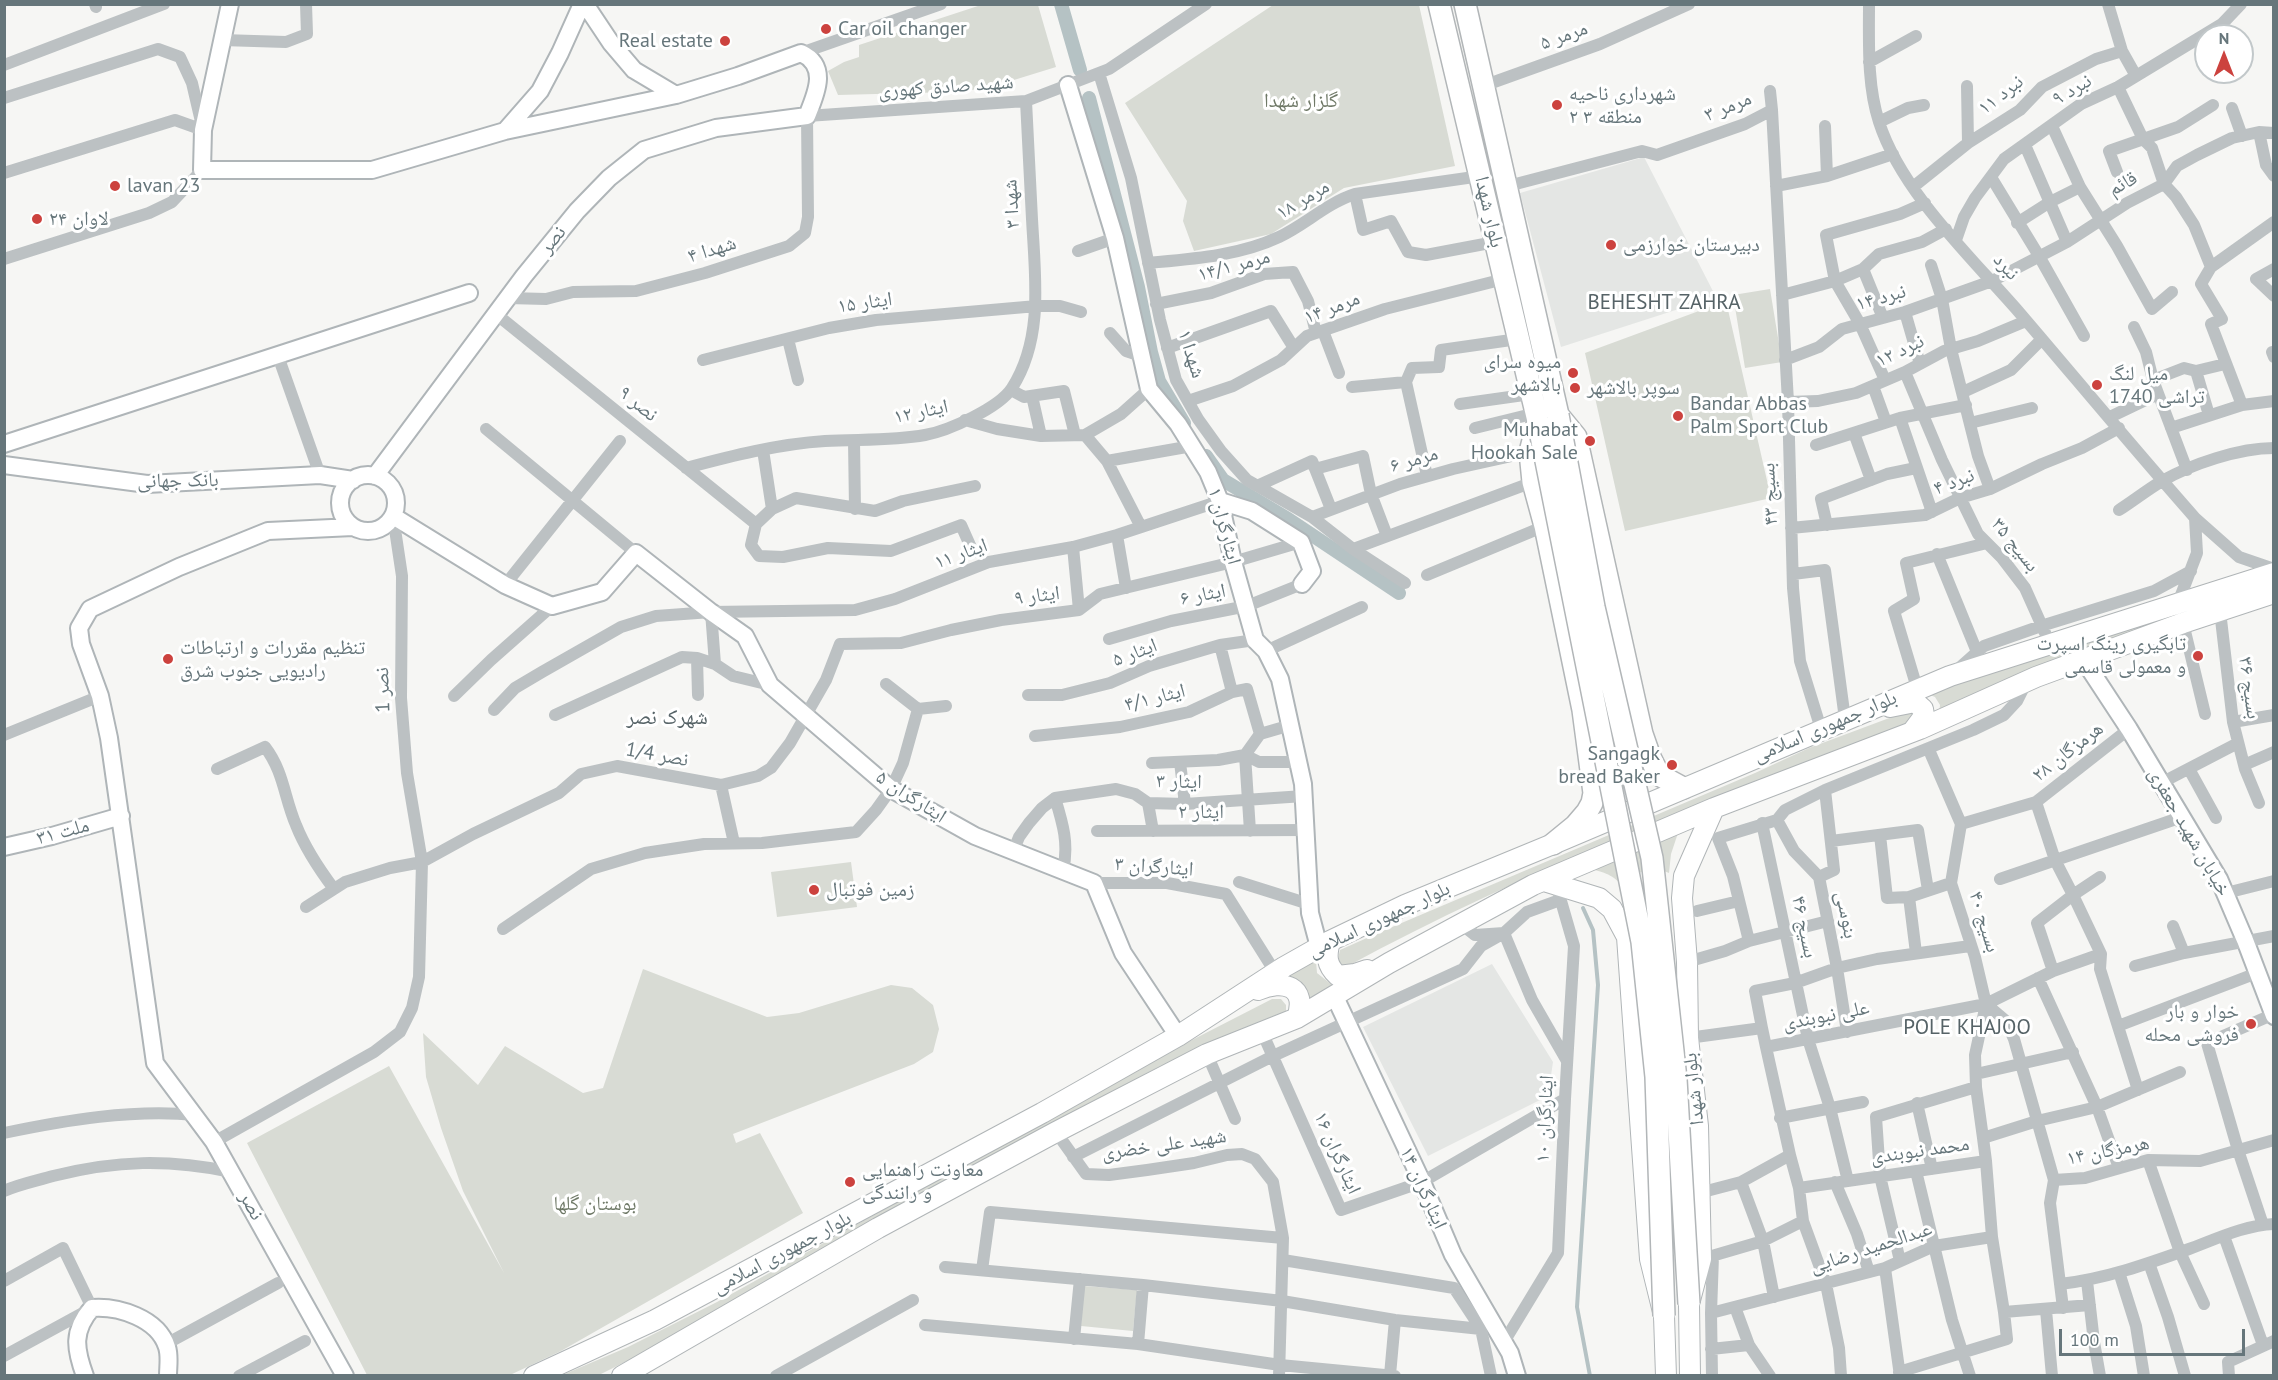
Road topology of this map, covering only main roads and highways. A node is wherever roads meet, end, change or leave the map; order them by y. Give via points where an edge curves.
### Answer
1 (1439, 4) edge
2 (1465, 4) edge
3 (1540, 411) junction
4 (2274, 573) edge
5 (2274, 594) edge
6 (1845, 719) junction
7 (1912, 732) junction
8 (1642, 734) junction
9 (1589, 746) junction
10 (1683, 788) junction
11 (1714, 807) junction
12 (1553, 844) junction
13 (1554, 889) junction
14 (1682, 898) junction
15 (1617, 918) junction
16 (1324, 944) junction
17 (1389, 963) junction
18 (1229, 1003) junction
19 (1297, 1018) junction
20 (1689, 1305) junction
21 (1664, 1316) junction
22 (534, 1375) edge
23 (622, 1376) edge
24 (1666, 1376) edge
25 (1690, 1376) edge

1 - 3 highway, بلوار شهدا via 1518,339
2 - 3 highway, بلوار شهدا via 1508,186
3 - 8 highway via 1576,437
3 - 9 highway via 1530,452 1533,482
3 - 20 highway, bridge via 1594,607 1652,858 1676,1079
3 - 21 highway, bridge via 1642,942 1656,1077
4 - 6 main road, بلوار جمهوری اسلامی via 1950,676
5 - 7 main road, بلوار جمهوری اسلامی via 2083,659
6 - 7 main road via 1915,702 1924,716
6 - 10 main road, بلوار جمهوری اسلامی
7 - 11 main road, بلوار جمهوری اسلامی
8 - 9 highway via 1639,746 1620,759 1608,759
8 - 10 highway via 1659,775
9 - 12 highway via 1592,803 1575,826
10 - 12 main road, بلوار جمهوری اسلامی
11 - 13 main road, بلوار جمهوری اسلامی
11 - 14 main road, بلوار شهدا via 1684,876
12 - 16 main road, بلوار جمهوری اسلامی via 1405,905
13 - 15 main road via 1599,898
13 - 17 main road, بلوار جمهوری اسلامی via 1460,923
14 - 15 main road via 1668,893 1646,895 1626,906
14 - 20 main road, بلوار شهدا via 1688,1038 1707,1257
15 - 21 main road via 1627,937 1650,1259
16 - 17 main road via 1330,969 1338,976
16 - 18 main road, بلوار جمهوری اسلامی
17 - 19 main road, بلوار جمهوری اسلامی
18 - 19 main road via 1280,984 1294,989 1300,997
18 - 22 main road, بلوار جمهوری اسلامی via 1042,1113 655,1320
19 - 23 main road, بلوار جمهوری اسلامی via 1207,1054 1056,1132 878,1228
20 - 25 main road, بلوار شهدا
21 - 24 main road

